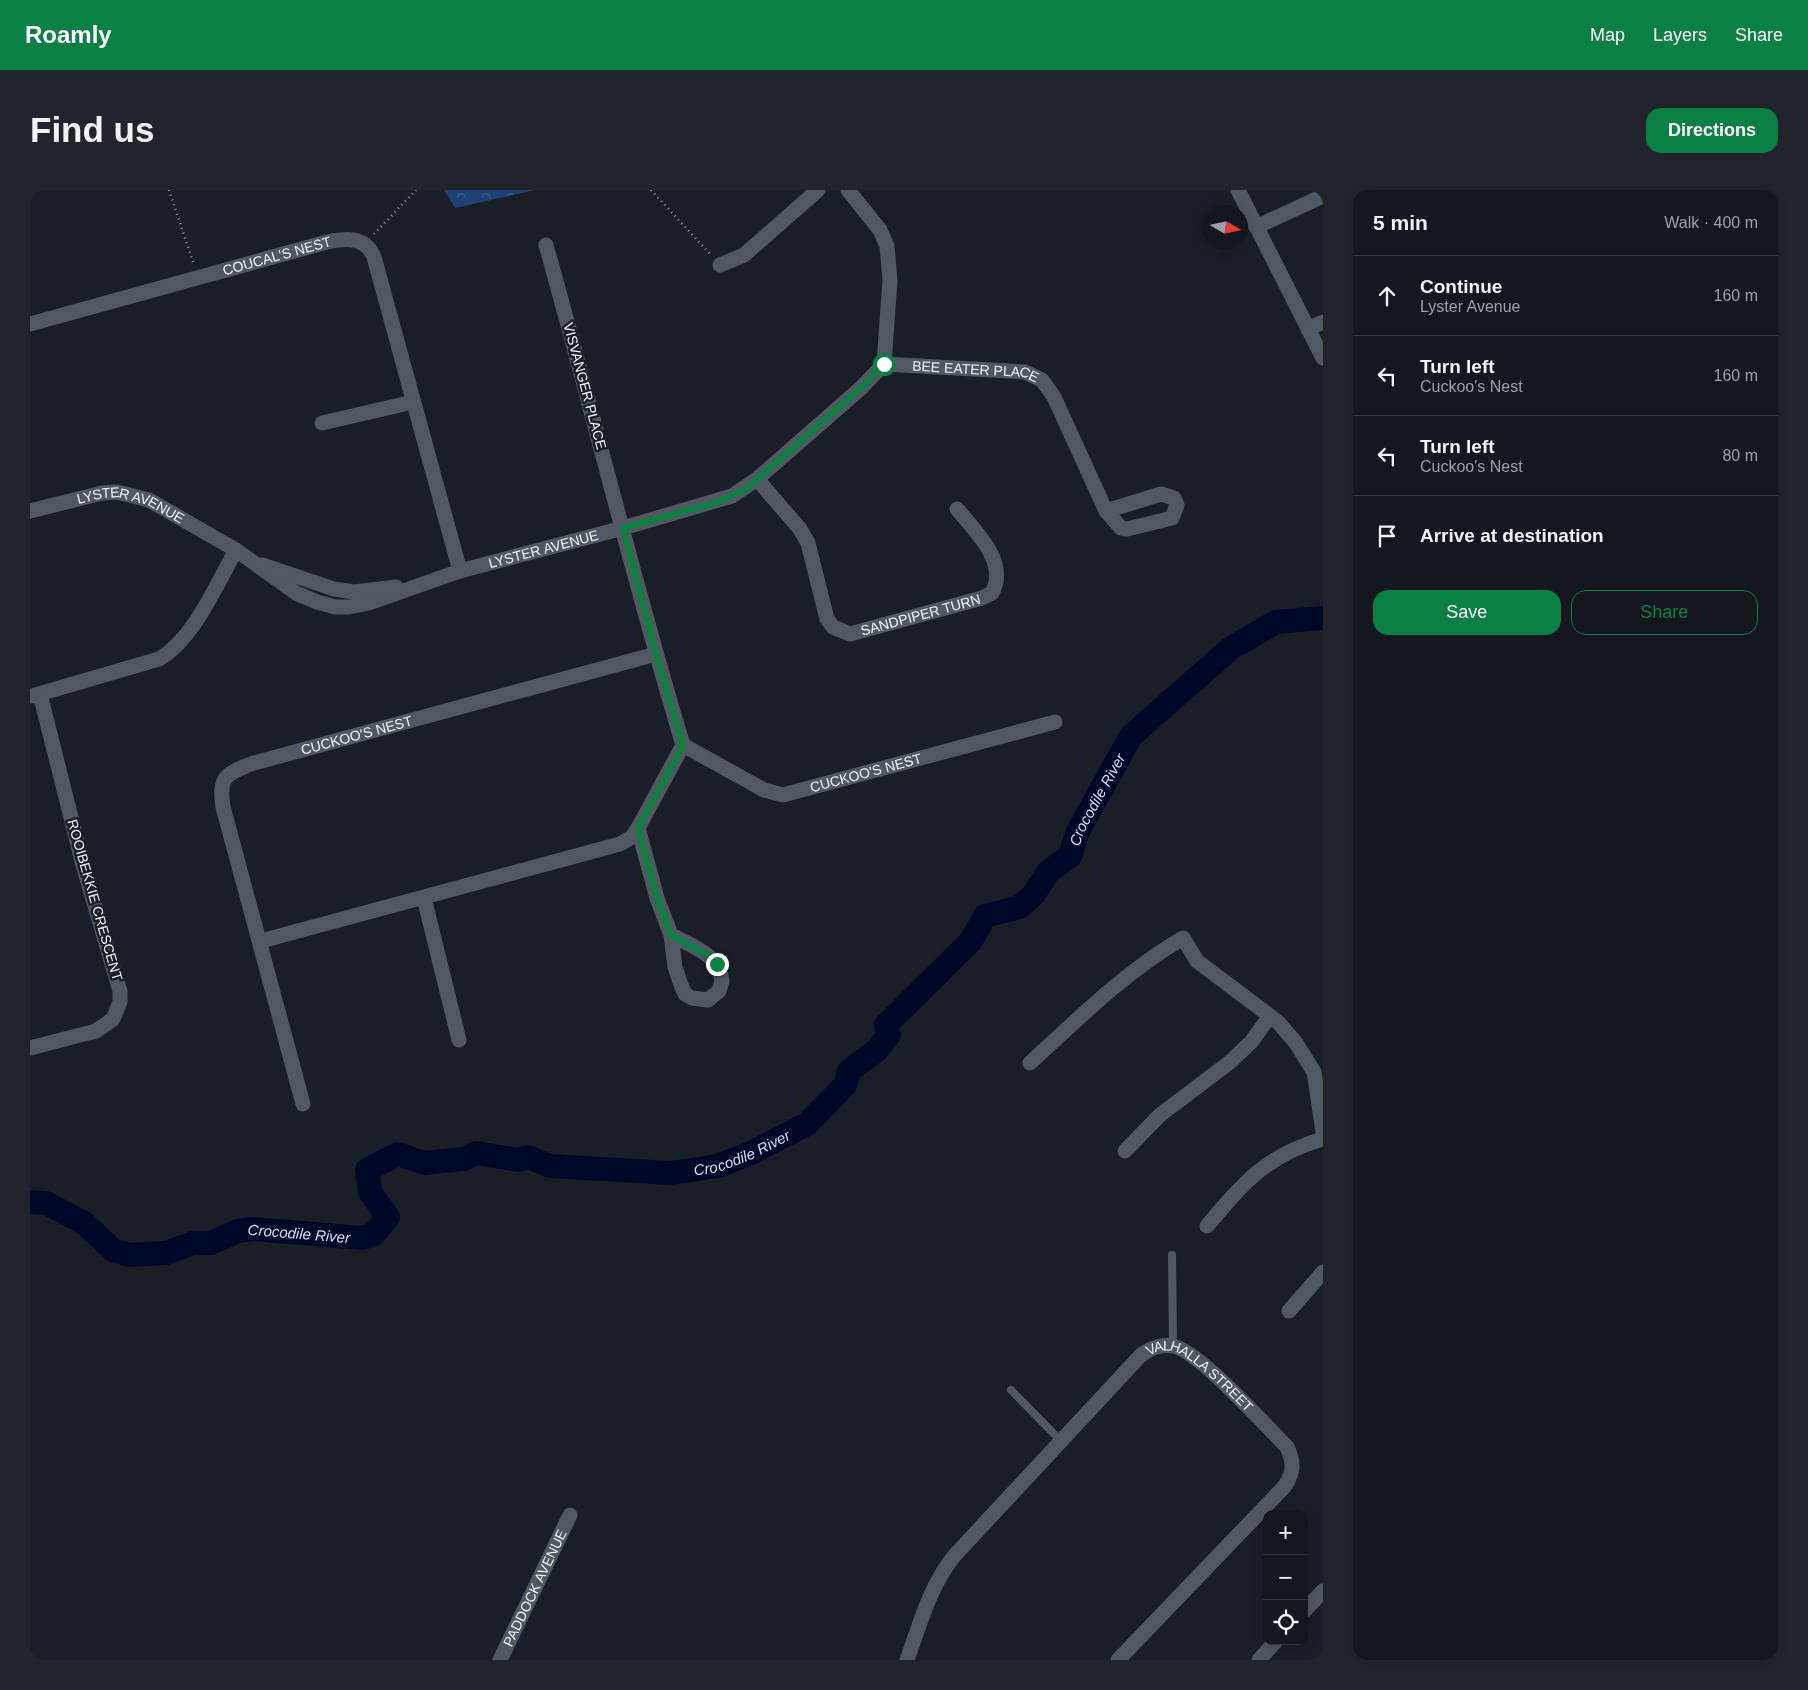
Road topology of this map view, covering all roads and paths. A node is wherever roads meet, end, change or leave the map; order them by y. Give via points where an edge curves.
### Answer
1 (169, 190) edge
2 (416, 190) edge
3 (651, 190) edge
4 (818, 190) edge
5 (848, 190) edge
6 (1238, 190) edge
7 (1323, 196) edge
8 (1256, 227) junction
9 (365, 244) junction
10 (546, 245) dead end
11 (720, 265) joint
12 (198, 278) junction
13 (1323, 322) edge
14 (30, 324) edge
15 (1308, 329) junction
16 (1323, 358) edge
17 (884, 364) junction
18 (413, 402) junction
19 (322, 423) dead end
20 (757, 479) junction
21 (957, 509) dead end
22 (30, 511) edge
23 (1106, 511) dead end
24 (623, 528) junction
25 (236, 550) junction
26 (460, 571) junction
27 (656, 654) junction
28 (35, 695) edge
29 (1055, 722) dead end
30 (683, 746) junction
31 (638, 828) junction
32 (424, 898) junction
33 (671, 935) dead end
34 (261, 941) junction
35 (1270, 1016) junction
36 (459, 1040) dead end
37 (30, 1048) edge
38 (1030, 1063) dead end
39 (303, 1104) dead end
40 (1323, 1132) edge
41 (1323, 1139) edge
42 (1125, 1151) dead end
43 (1207, 1226) dead end
44 (1172, 1255) dead end
45 (1323, 1272) edge
46 (1289, 1311) dead end
47 (1173, 1346) junction
48 (1011, 1390) dead end
49 (1061, 1441) junction
50 (570, 1516) dead end
51 (1323, 1591) edge
52 (1308, 1607) edge
53 (1272, 1645) edge
54 (500, 1660) edge
55 (908, 1660) edge
56 (1118, 1660) edge
57 (1259, 1660) edge

1 - 12 path
2 - 9 path
3 - 11 path
4 - 11 street via 744,255
5 - 17 street via 880,230 887,246 890,280
6 - 8 street
7 - 8 street
8 - 15 street
9 - 12 street, COUCAL'S NEST via 350,239 334,241
9 - 18 street via 374,257
10 - 24 street, VISVANGER PLACE
12 - 14 street, COUCAL'S NEST
13 - 15 street
15 - 16 street
17 - 20 street, LYSTER AVENUE
17 - 23 street, BEE EATER PLACE via 1026,372 1042,380 1054,397
18 - 19 street
18 - 26 street
20 - 21 street, SANDPIPER TURN via 808,543 827,619 834,627 850,634 982,598 992,592 996,585 996,567 979,535
20 - 24 street, LYSTER AVENUE via 746,489 718,502
22 - 25 street, LYSTER AVENUE via 85,496 117,492 150,500
24 - 26 street, LYSTER AVENUE
24 - 27 street
25 - 26 street, LYSTER AVENUE via 296,593 335,607 369,603
25 - 28 street, ROOIBEKKIE CRESCENT via 183,640 172,652 159,659
27 - 30 street
27 - 34 street, CUCKOO'S NEST via 254,763 227,775 222,784 223,807
28 - 37 street, ROOIBEKKIE CRESCENT via 118,982 120,1002 113,1019 106,1026
29 - 30 street, CUCKOO'S NEST via 783,795 764,790
30 - 31 street
31 - 32 street via 632,837 613,846
31 - 33 street
32 - 34 street
32 - 36 street
34 - 39 street, CUCKOO'S NEST
35 - 38 street via 1197,961 1182,938 1098,1002
35 - 40 street via 1296,1043 1314,1072
35 - 42 street via 1251,1042 1230,1062 1160,1115
41 - 43 street via 1296,1147 1266,1164 1242,1184
44 - 47 lane
45 - 46 street
47 - 49 street, VALHALLA STREET via 1150,1349 1141,1355
47 - 56 street, VALHALLA STREET via 1197,1358 1287,1447 1293,1469 1285,1486
48 - 49 lane
49 - 55 street, VALHALLA STREET via 946,1565 927,1604
50 - 54 street, PADDOCK AVENUE
51 - 52 street
53 - 57 street

